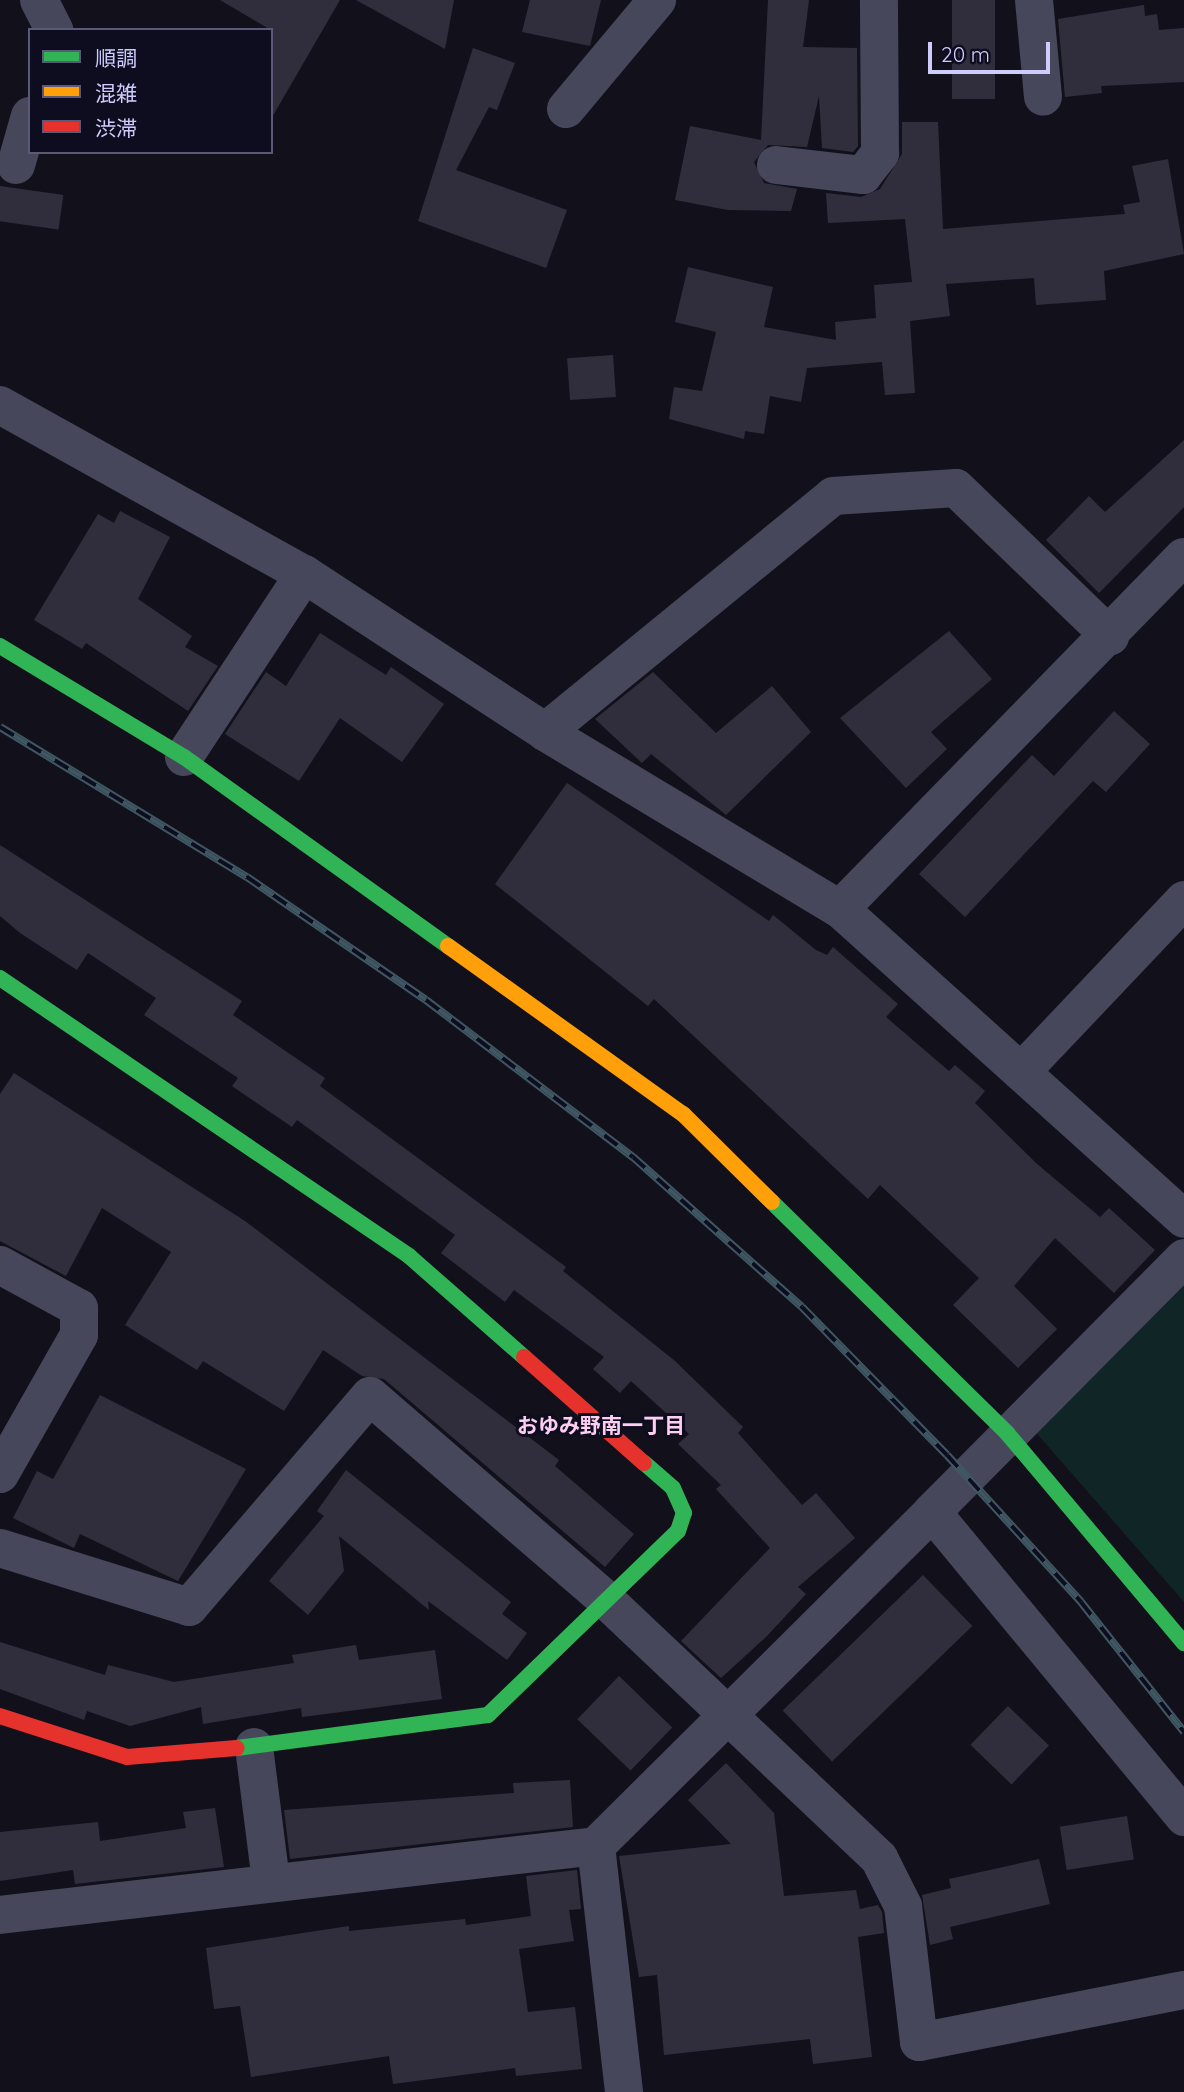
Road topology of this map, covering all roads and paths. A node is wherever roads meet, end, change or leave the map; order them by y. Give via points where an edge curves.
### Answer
1 (39, 0) edge
2 (657, 0) edge
3 (879, 0) edge
4 (1034, 0) edge
5 (53, 28) edge
6 (1043, 97) dead end
7 (566, 109) dead end
8 (28, 123) edge
9 (776, 164) dead end
10 (16, 165) dead end
11 (0, 405) edge
12 (1184, 557) edge
13 (304, 574) junction
14 (1110, 636) junction
15 (0, 646) edge
16 (545, 732) junction
17 (184, 757) junction
18 (1184, 900) edge
19 (840, 909) junction
20 (0, 978) edge
21 (1021, 1072) junction
22 (1184, 1219) edge
23 (1184, 1258) edge
24 (0, 1265) edge
25 (1007, 1433) junction
26 (0, 1474) edge
27 (932, 1512) junction
28 (0, 1548) edge
29 (606, 1601) junction
30 (1184, 1643) edge
31 (0, 1716) edge
32 (731, 1717) junction
33 (254, 1747) junction
34 (1184, 1817) edge
35 (596, 1846) junction
36 (271, 1882) junction
37 (0, 1915) edge
38 (1184, 1990) edge
39 (613, 2091) edge

1 - 5 street
2 - 7 street
3 - 9 street via 880,153 863,175
4 - 6 street
8 - 10 street
11 - 13 street
12 - 14 street
13 - 16 street
13 - 17 street
14 - 16 street via 956,488 833,496
14 - 19 street
15 - 17 street
16 - 19 street
17 - 25 street via 683,1114
18 - 21 street
19 - 21 street
20 - 29 street via 409,1256 673,1488 684,1513 678,1531
21 - 22 street
23 - 25 street
24 - 26 street via 79,1308 79,1335
25 - 27 street
25 - 30 street
27 - 32 street
27 - 34 street
28 - 29 street via 189,1607 370,1396
29 - 32 street
29 - 33 street via 488,1715
31 - 33 street via 127,1757
32 - 35 street
32 - 38 street via 880,1858 903,1906 919,2042
33 - 36 street
35 - 36 street
35 - 39 street
36 - 37 street

